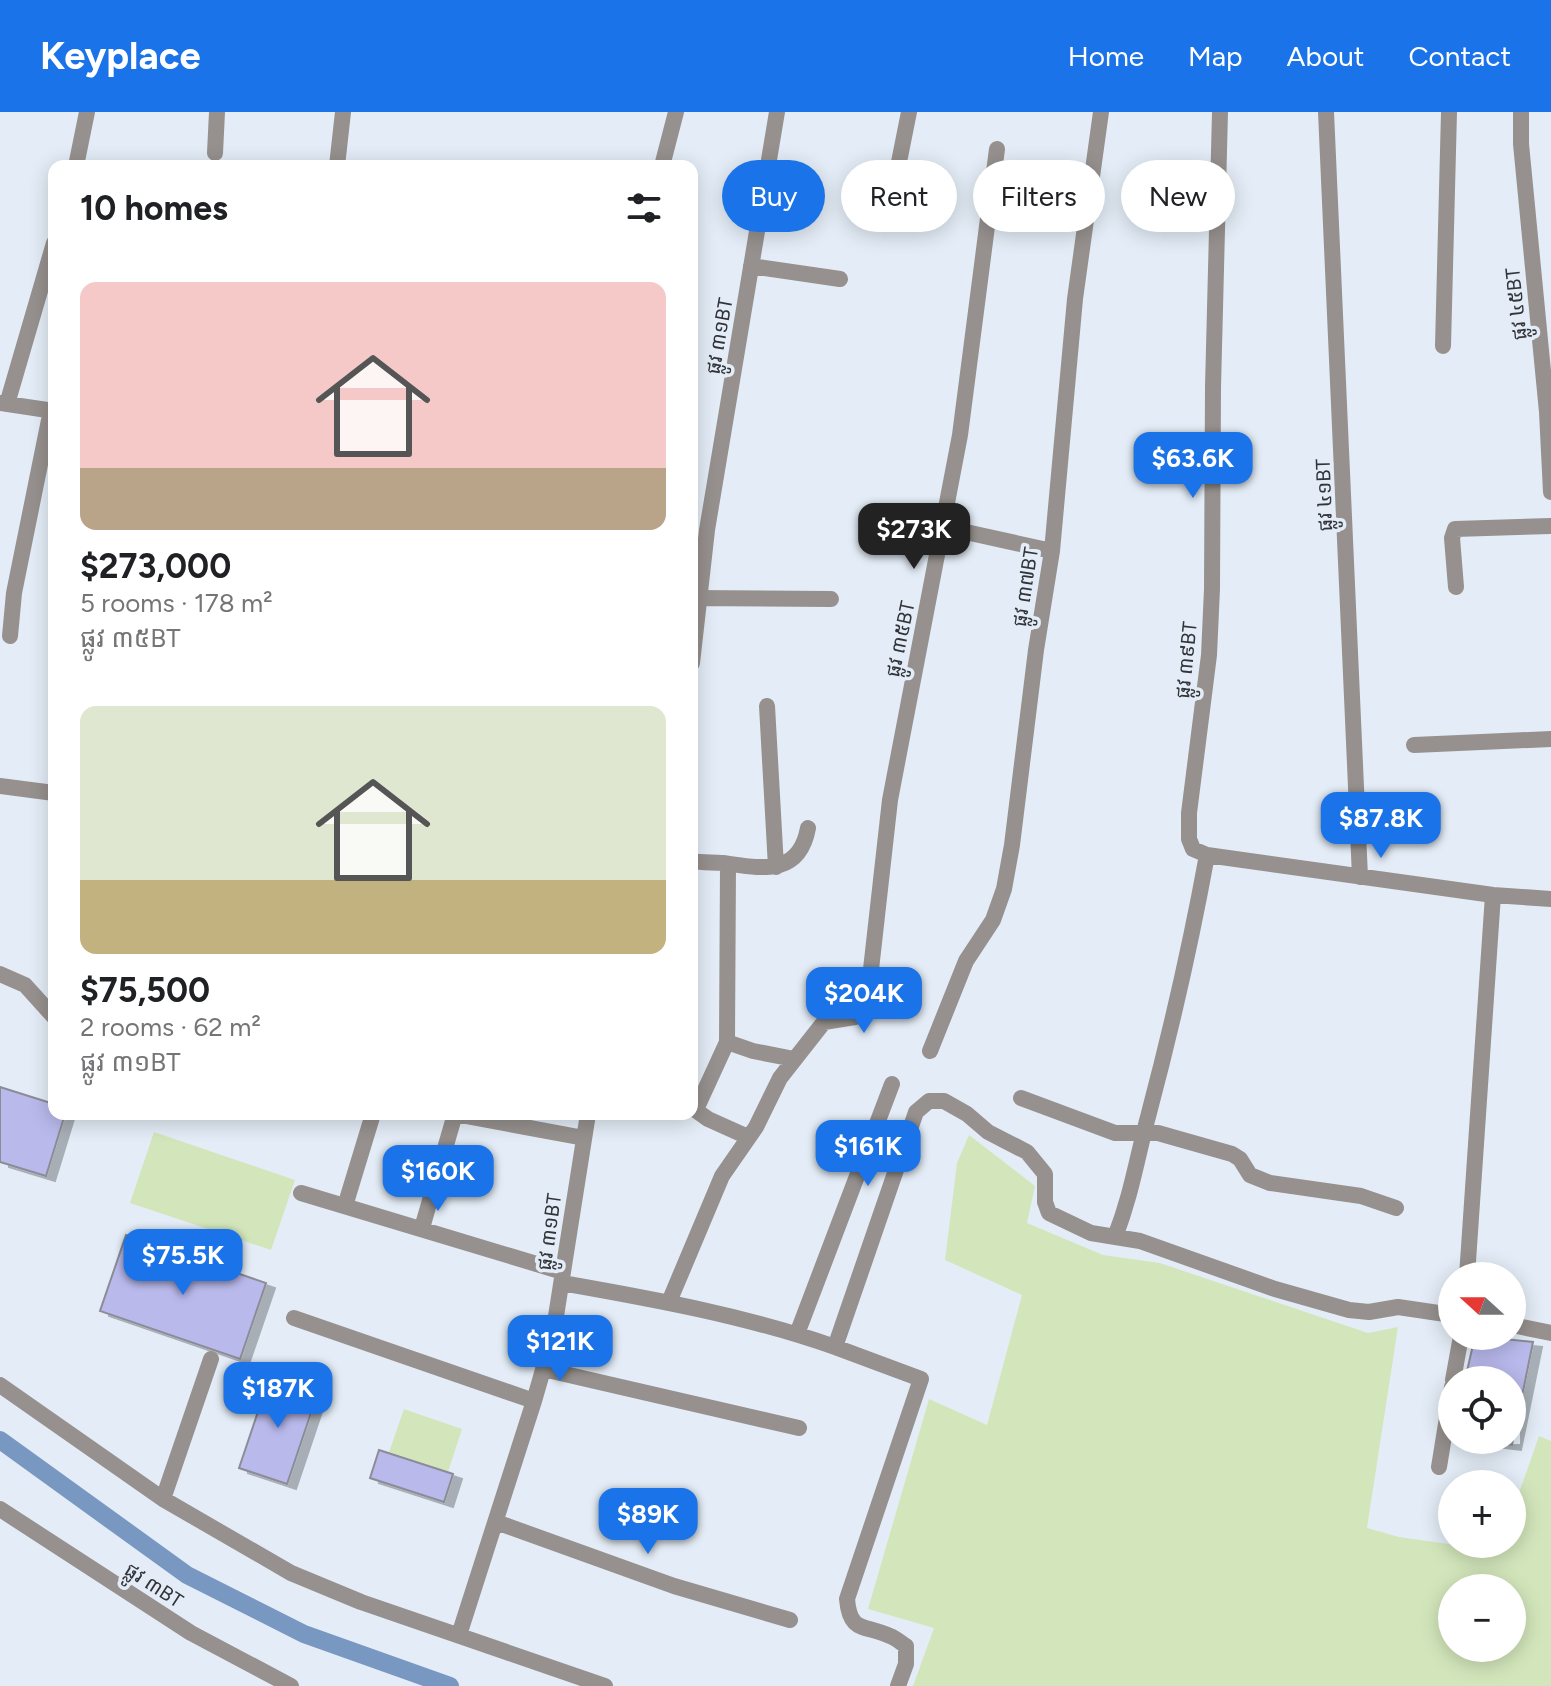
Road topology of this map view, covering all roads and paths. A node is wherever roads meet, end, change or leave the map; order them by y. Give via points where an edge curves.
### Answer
1 (87, 112) edge
2 (217, 112) edge
3 (343, 112) edge
4 (676, 112) edge
5 (777, 112) edge
6 (909, 112) edge
7 (1101, 112) edge
8 (1220, 112) edge
9 (1326, 112) edge
10 (1449, 112) edge
11 (1521, 112) edge
12 (997, 149) dead end
13 (215, 153) dead end
14 (77, 160) edge
15 (338, 160) edge
16 (664, 160) edge
17 (899, 160) edge
18 (48, 262) edge
19 (751, 266) junction
20 (840, 279) dead end
21 (1443, 346) dead end
22 (3, 404) edge
23 (48, 410) edge
24 (1549, 412) edge
25 (48, 427) edge
26 (1551, 492) edge
27 (1551, 526) edge
28 (943, 527) junction
29 (700, 528) edge
30 (1052, 551) junction
31 (698, 563) edge
32 (1456, 587) dead end
33 (7, 592) edge
34 (698, 598) edge
35 (831, 599) dead end
36 (10, 636) dead end
37 (767, 706) dead end
38 (1551, 739) edge
39 (1414, 745) dead end
40 (0, 786) edge
41 (48, 792) edge
42 (808, 828) dead end
43 (1207, 855) junction
44 (698, 862) edge
45 (728, 864) junction
46 (776, 867) junction
47 (1360, 877) junction
48 (1493, 895) junction
49 (1551, 899) edge
50 (0, 974) edge
51 (48, 1010) edge
52 (727, 1042) junction
53 (930, 1051) dead end
54 (794, 1059) junction
55 (892, 1084) dead end
56 (1021, 1098) dead end
57 (698, 1099) edge
58 (698, 1112) edge
59 (371, 1120) edge
60 (453, 1120) edge
61 (487, 1120) edge
62 (587, 1120) edge
63 (1144, 1131) junction
64 (748, 1137) junction
65 (584, 1138) junction
66 (301, 1193) dead end
67 (345, 1206) junction
68 (1396, 1208) dead end
69 (422, 1228) junction
70 (1115, 1237) junction
71 (1468, 1262) edge
72 (563, 1277) junction
73 (669, 1302) junction
74 (1438, 1313) edge
75 (294, 1318) dead end
76 (1526, 1328) edge
77 (1551, 1333) edge
78 (797, 1334) junction
79 (835, 1347) junction
80 (211, 1359) dead end
81 (543, 1369) junction
82 (0, 1385) edge
83 (534, 1401) junction
84 (799, 1428) dead end
85 (1441, 1454) edge
86 (1439, 1467) dead end
87 (163, 1499) junction
88 (3, 1517) edge
89 (496, 1522) junction
90 (790, 1620) dead end
91 (459, 1635) junction
92 (291, 1686) edge
93 (605, 1686) edge
94 (898, 1686) edge

1 - 14 street
2 - 13 street
3 - 15 street
4 - 16 street
5 - 19 street, ផ្លូវ ៣១BT
6 - 17 street
7 - 30 street, ផ្លូវ ៣៧BT via 1075,299
8 - 43 street, ផ្លូវ ៣៩BT via 1212,589 1189,813 1193,849
9 - 47 street, ផ្លូវ ៤១BT
10 - 21 street
11 - 24 street, ផ្លូវ ៤៥BT
12 - 28 street, ផ្លូវ ៣៥BT
18 - 22 street
19 - 20 street
19 - 29 street, ផ្លូវ ៣១BT
22 - 23 street
24 - 26 street, ផ្លូវ ៤៥BT
25 - 33 street
27 - 32 street via 1455,529
28 - 30 street
28 - 54 street, ផ្លូវ ៣៥BT via 890,800 868,996 855,1017 824,1022
29 - 31 street, ផ្លូវ ៣១BT
30 - 53 street, ផ្លូវ ៣៧BT via 1004,889 993,920 953,988
33 - 36 street
34 - 35 street
37 - 46 street
38 - 39 street
40 - 41 street
42 - 46 street via 794,858
43 - 47 street
43 - 63 street via 1189,957
44 - 45 street
45 - 46 street
45 - 52 street
47 - 48 street
48 - 49 street
48 - 71 street
50 - 51 street via 25,985
52 - 54 street
52 - 57 street
54 - 64 street
55 - 78 street
56 - 63 street via 1115,1133
58 - 64 street
59 - 67 street
60 - 69 street
61 - 65 street
62 - 65 street, ផ្លូវ ៣១BT
63 - 68 street via 1232,1154 1250,1175 1270,1183 1361,1196
63 - 70 street via 1130,1201
64 - 73 street via 722,1176
65 - 72 street, ផ្លូវ ៣១BT
66 - 67 street
67 - 69 street
69 - 72 street
70 - 74 street via 1349,1310 1398,1307
70 - 79 street via 1091,1233 1049,1213 1045,1174 1027,1152 944,1101 929,1101 916,1112
72 - 73 street
72 - 81 street, ផ្លូវ ៣១BT
73 - 78 street
75 - 83 street
76 - 77 street
78 - 79 street
79 - 94 street via 921,1379 847,1599 848,1614 857,1626 906,1646
80 - 87 street
81 - 83 street, ផ្លូវ ៣១BT
81 - 84 street
82 - 87 street
83 - 89 street, ផ្លូវ ៣១BT
85 - 86 street
87 - 91 street via 291,1573
88 - 92 street, ផ្លូវ ៣BT via 191,1633
89 - 90 street via 674,1586
89 - 91 street, ផ្លូវ ៣១BT
91 - 93 street

